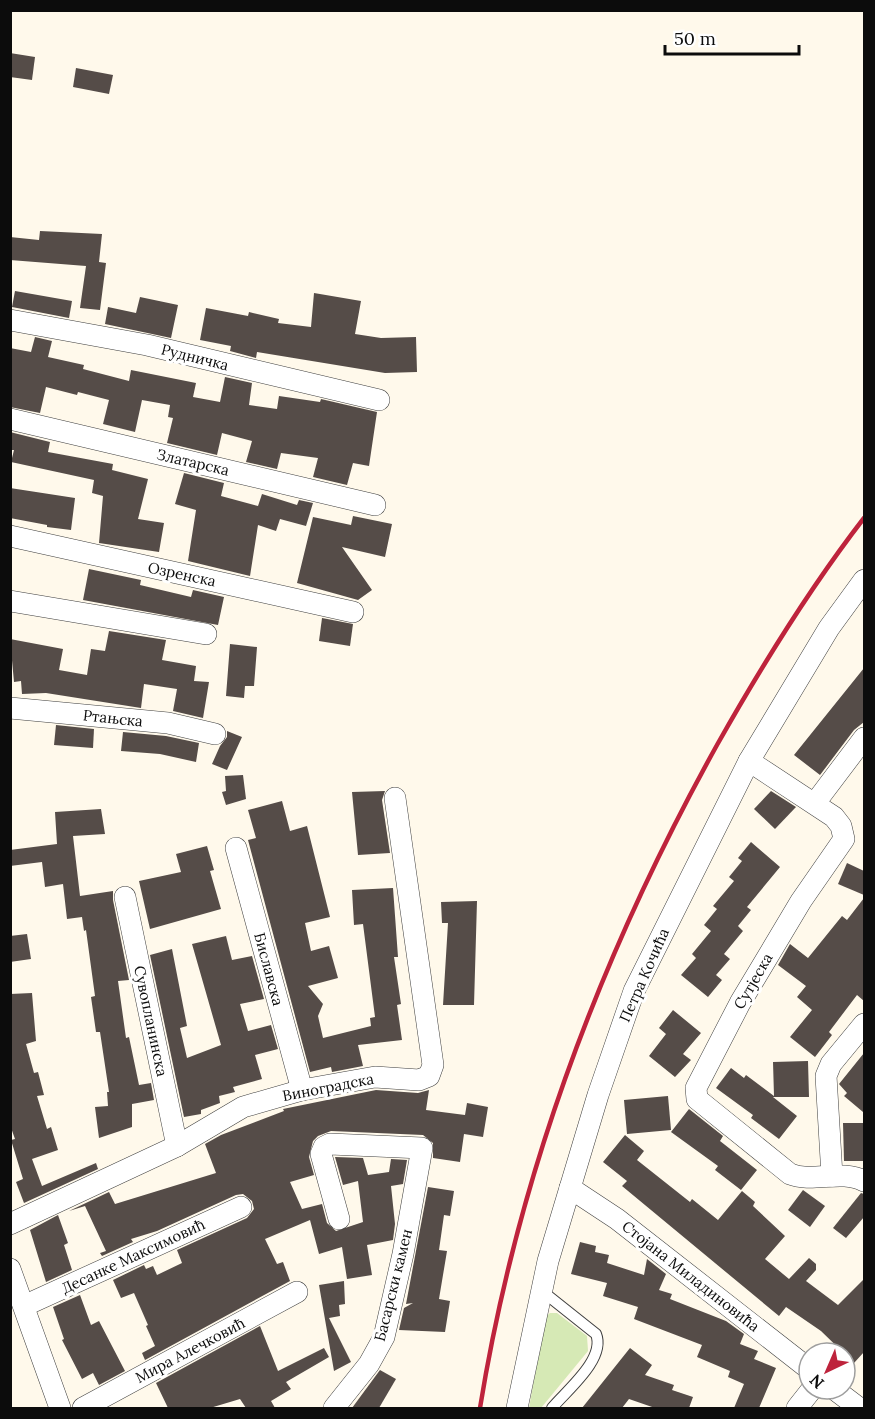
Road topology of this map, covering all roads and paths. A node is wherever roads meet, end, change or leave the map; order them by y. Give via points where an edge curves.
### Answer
1 (10, 320) edge
2 (379, 400) dead end
3 (10, 419) edge
4 (375, 505) dead end
5 (10, 536) edge
6 (864, 580) edge
7 (10, 601) edge
8 (353, 612) dead end
9 (207, 634) dead end
10 (10, 708) edge
11 (215, 734) dead end
12 (864, 738) edge
13 (749, 761) junction
14 (395, 798) dead end
15 (816, 803) junction
16 (237, 849) dead end
17 (125, 897) dead end
18 (864, 1024) edge
19 (302, 1090) junction
20 (177, 1146) junction
21 (832, 1176) junction
22 (864, 1181) edge
23 (570, 1188) junction
24 (241, 1207) dead end
25 (339, 1219) dead end
26 (10, 1224) edge
27 (10, 1269) edge
28 (541, 1291) junction
29 (297, 1292) dead end
30 (26, 1305) junction
31 (797, 1360) edge
32 (60, 1408) edge
33 (83, 1408) edge
34 (334, 1408) edge
35 (517, 1408) edge
36 (552, 1408) edge

1 - 2 street, Рудничка via 147,345
3 - 4 street, Златарска
5 - 8 street, Озренска
6 - 13 street, Петра Кочића via 829,628
7 - 9 street
10 - 11 street, Ртањска via 168,723
12 - 15 street
13 - 15 street, Сутјеска
13 - 23 street, Петра Кочића via 634,991
14 - 19 street, Виноградска via 432,1071 419,1080 375,1077
15 - 21 street, Сутјеска via 841,826 843,844 801,901 740,1003 695,1094 699,1104 790,1174
16 - 19 street, Биславска
17 - 20 street, Сувопланинска
18 - 21 street via 831,1064 826,1076
19 - 20 street, Виноградска via 243,1107
20 - 26 street, Виноградска
21 - 22 street, Сутјеска
23 - 28 street, Петра Кочића
23 - 31 street, Стојана Миладиновића via 617,1219
24 - 30 street, Десанке Максимовић
25 - 34 street, Басарски камен via 321,1154 324,1147 330,1144 422,1148 384,1337 369,1364
27 - 30 street
28 - 35 street, Петра Кочића
28 - 36 lane via 596,1334 599,1344 596,1358
29 - 33 street, Мира Алечковић
30 - 32 street

